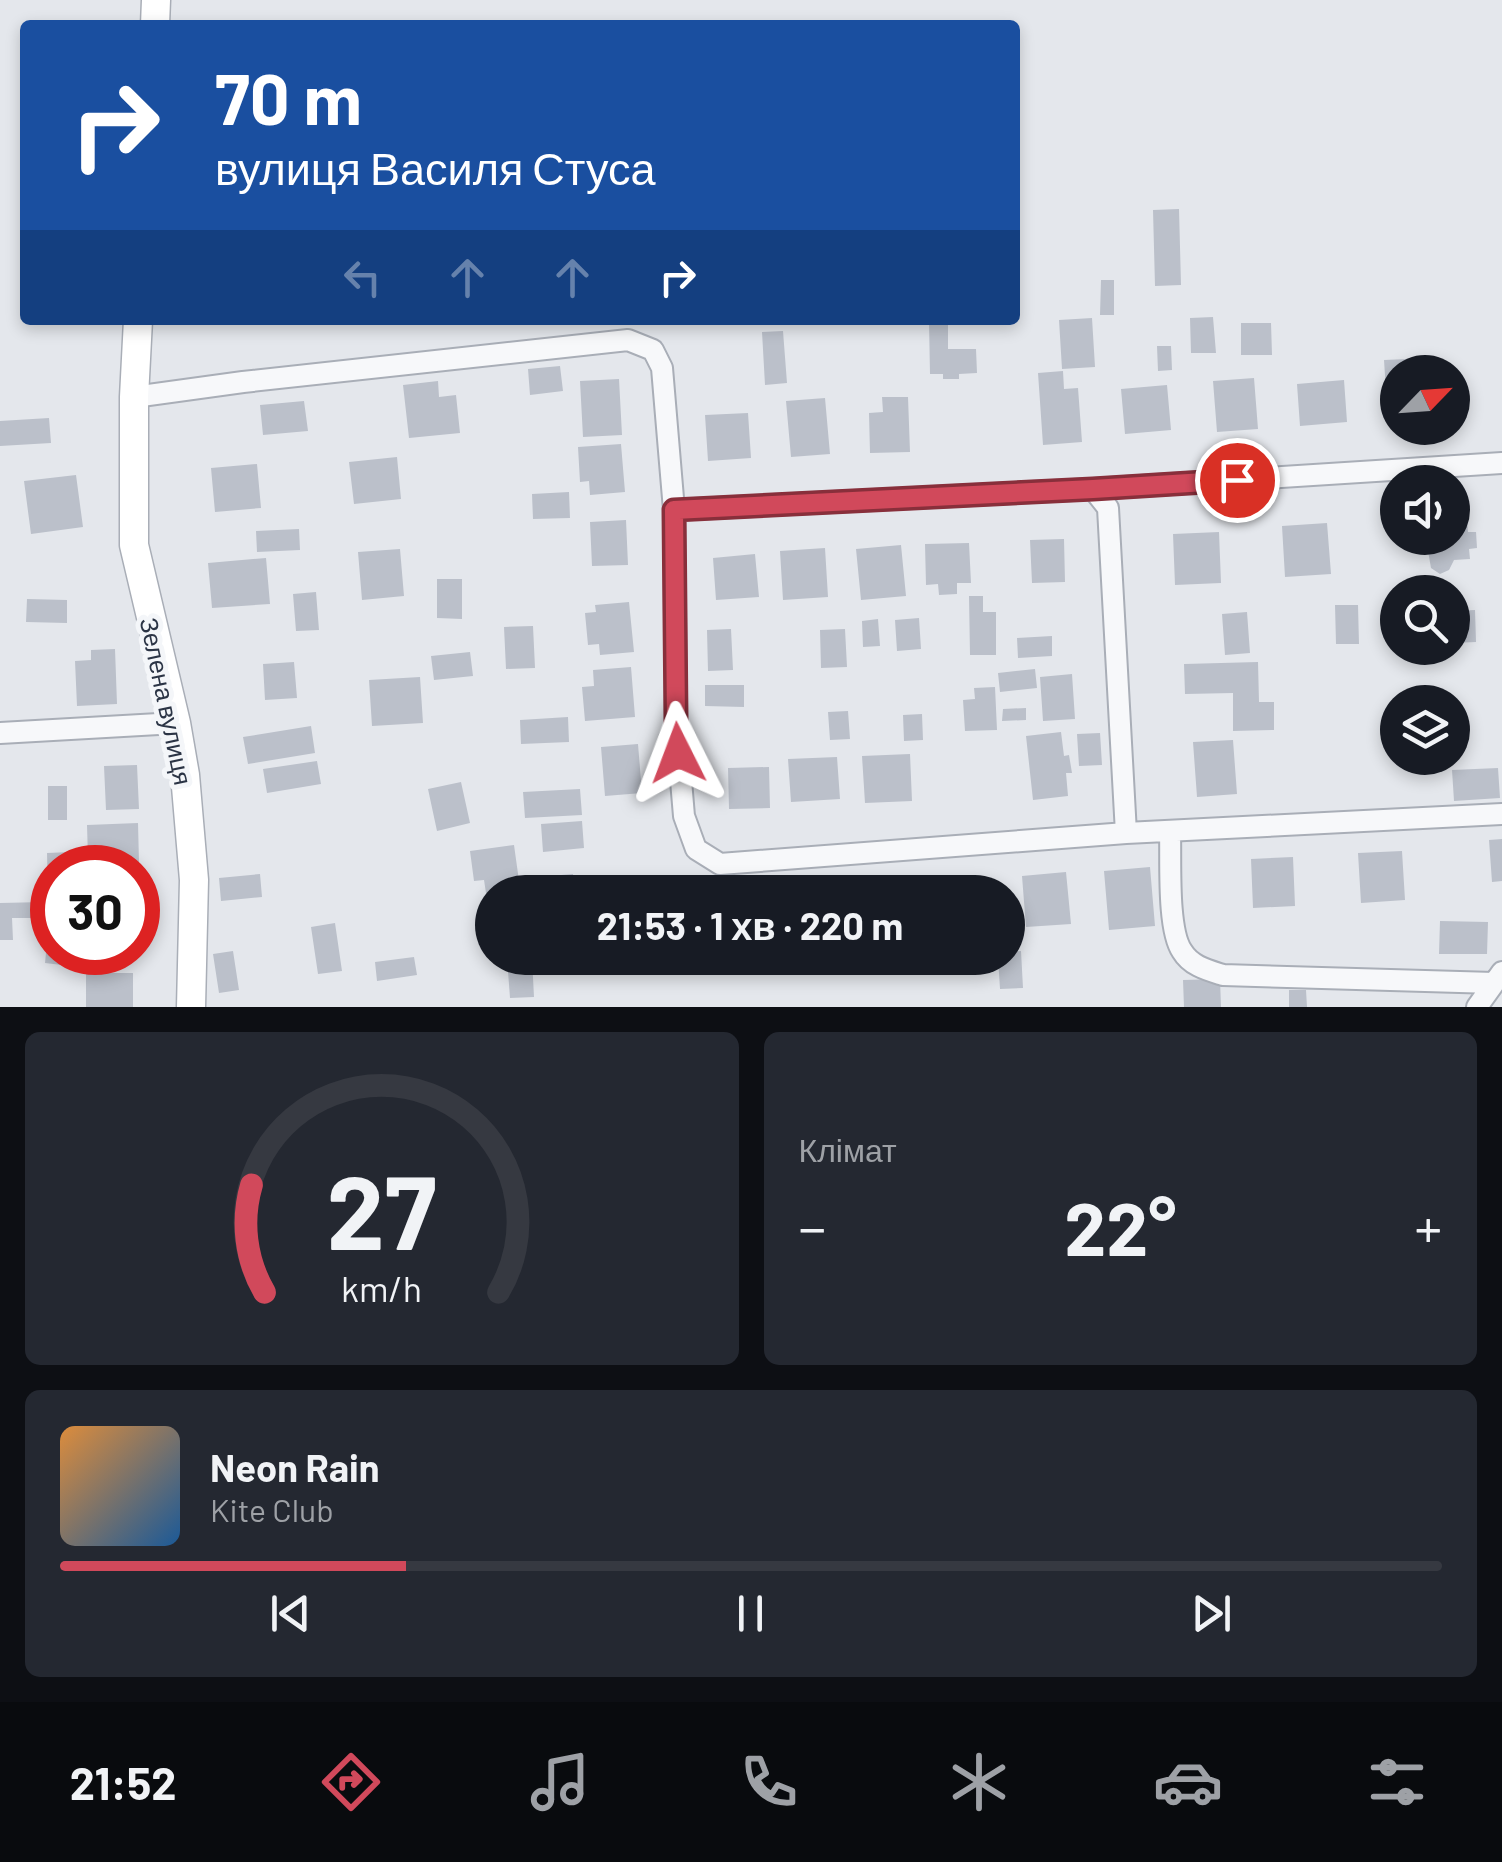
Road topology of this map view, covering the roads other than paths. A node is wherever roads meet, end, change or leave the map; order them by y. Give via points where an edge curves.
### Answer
1 (138, 325) edge
2 (134, 397) junction
3 (1502, 463) edge
4 (1128, 487) junction
5 (1093, 489) junction
6 (1108, 508) junction
7 (674, 510) junction
8 (176, 723) junction
9 (0, 733) edge
10 (1502, 814) edge
11 (1170, 831) junction
12 (1126, 833) junction
13 (1498, 978) edge
14 (190, 1007) edge
15 (1476, 1007) edge

1 - 2 street, Зелена вулиця
2 - 7 street via 628,340 653,350 662,368
2 - 8 street, Зелена вулиця via 134,545
3 - 4 street
4 - 5 street
4 - 6 street
5 - 6 street
5 - 7 street
6 - 12 street
7 - 12 street via 676,721 684,816 696,849 720,864
8 - 9 street
8 - 14 street, Зелена вулиця via 194,880
10 - 11 street
11 - 12 street
11 - 13 street via 1174,931 1182,952 1200,968 1222,975
13 - 15 street

